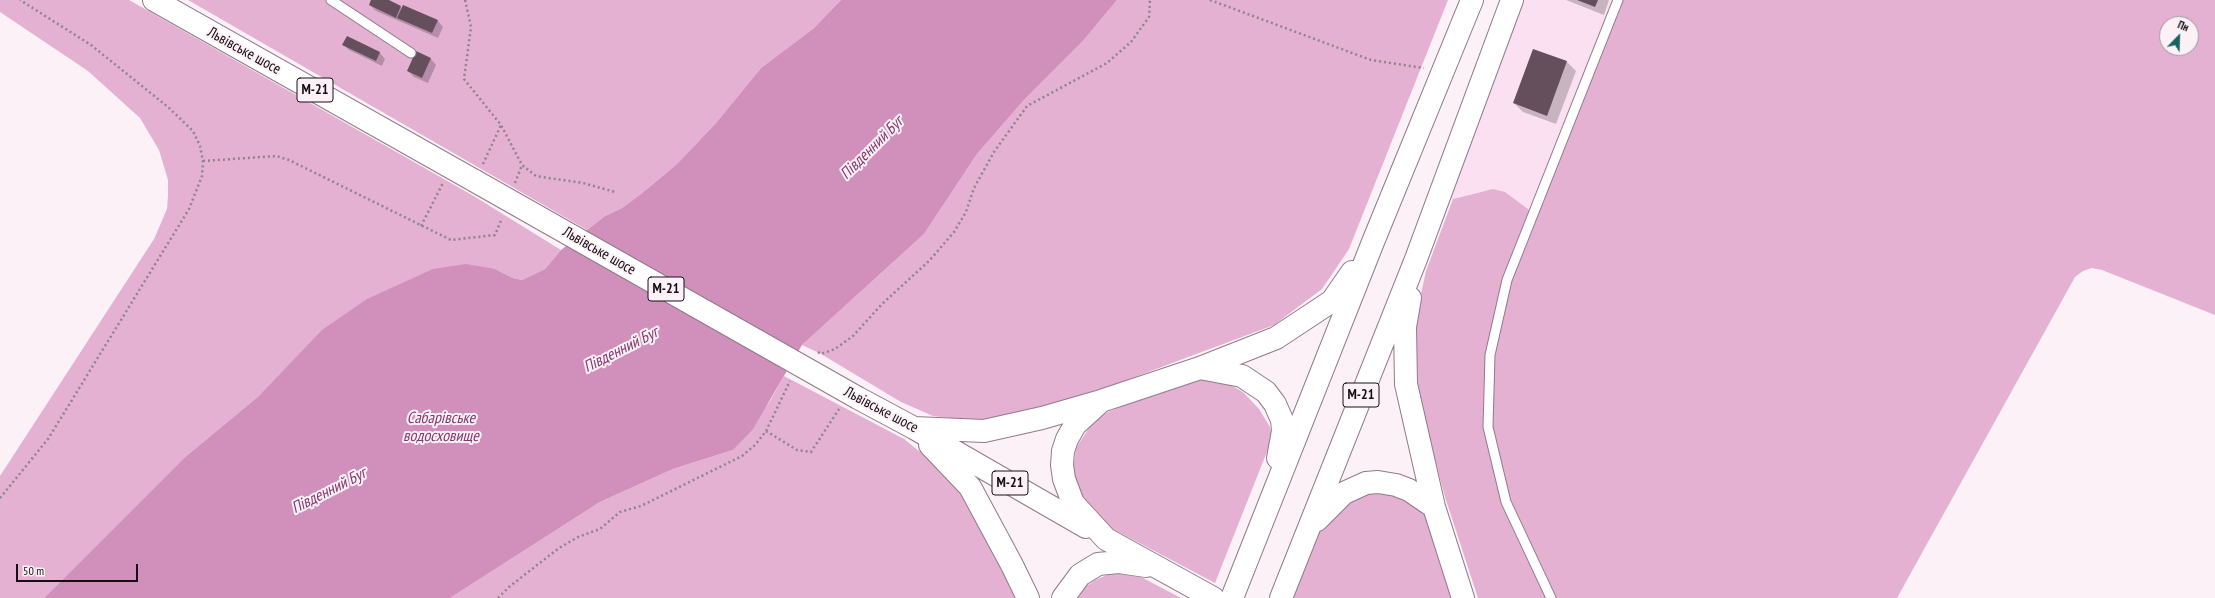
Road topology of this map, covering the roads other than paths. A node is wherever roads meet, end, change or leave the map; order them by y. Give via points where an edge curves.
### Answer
1 (154, 0) edge
2 (331, 0) edge
3 (1472, 0) edge
4 (1512, 0) edge
5 (1618, 0) edge
6 (411, 53) dead end
7 (1373, 242) junction
8 (1416, 259) junction
9 (1200, 368) junction
10 (1101, 401) junction
11 (914, 428) junction
12 (1269, 504) junction
13 (1434, 507) junction
14 (1307, 532) junction
15 (1106, 539) junction
16 (1157, 567) junction
17 (1028, 598) edge
18 (1063, 598) edge
19 (1213, 598) edge
20 (1232, 598) edge
21 (1281, 598) edge
22 (1463, 598) edge
23 (1551, 598) edge

1 - 11 highway, Львівське шосе / М-21, bridge via 475,181 850,402
2 - 6 lane
3 - 7 highway, М-21
4 - 8 highway, М-21
5 - 23 lane via 1507,280 1490,355 1488,428 1506,502
7 - 9 highway, М-21 via 1332,300 1276,338
7 - 12 highway
8 - 13 highway via 1405,327 1406,384
8 - 14 highway, М-21
9 - 10 highway, М-21
9 - 12 highway via 1242,376 1266,392 1276,404 1283,431
10 - 11 highway, М-21 via 984,431
10 - 15 highway via 1075,425 1063,451 1062,465 1073,503
11 - 15 highway, Львівське шосе / М-21
11 - 17 highway via 970,487
12 - 20 highway
13 - 14 highway via 1409,490 1396,485 1366,483 1336,499
13 - 22 highway
14 - 21 highway, М-21
15 - 16 highway, М-21
16 - 18 highway via 1119,562 1098,564 1080,575
16 - 19 highway, М-21

